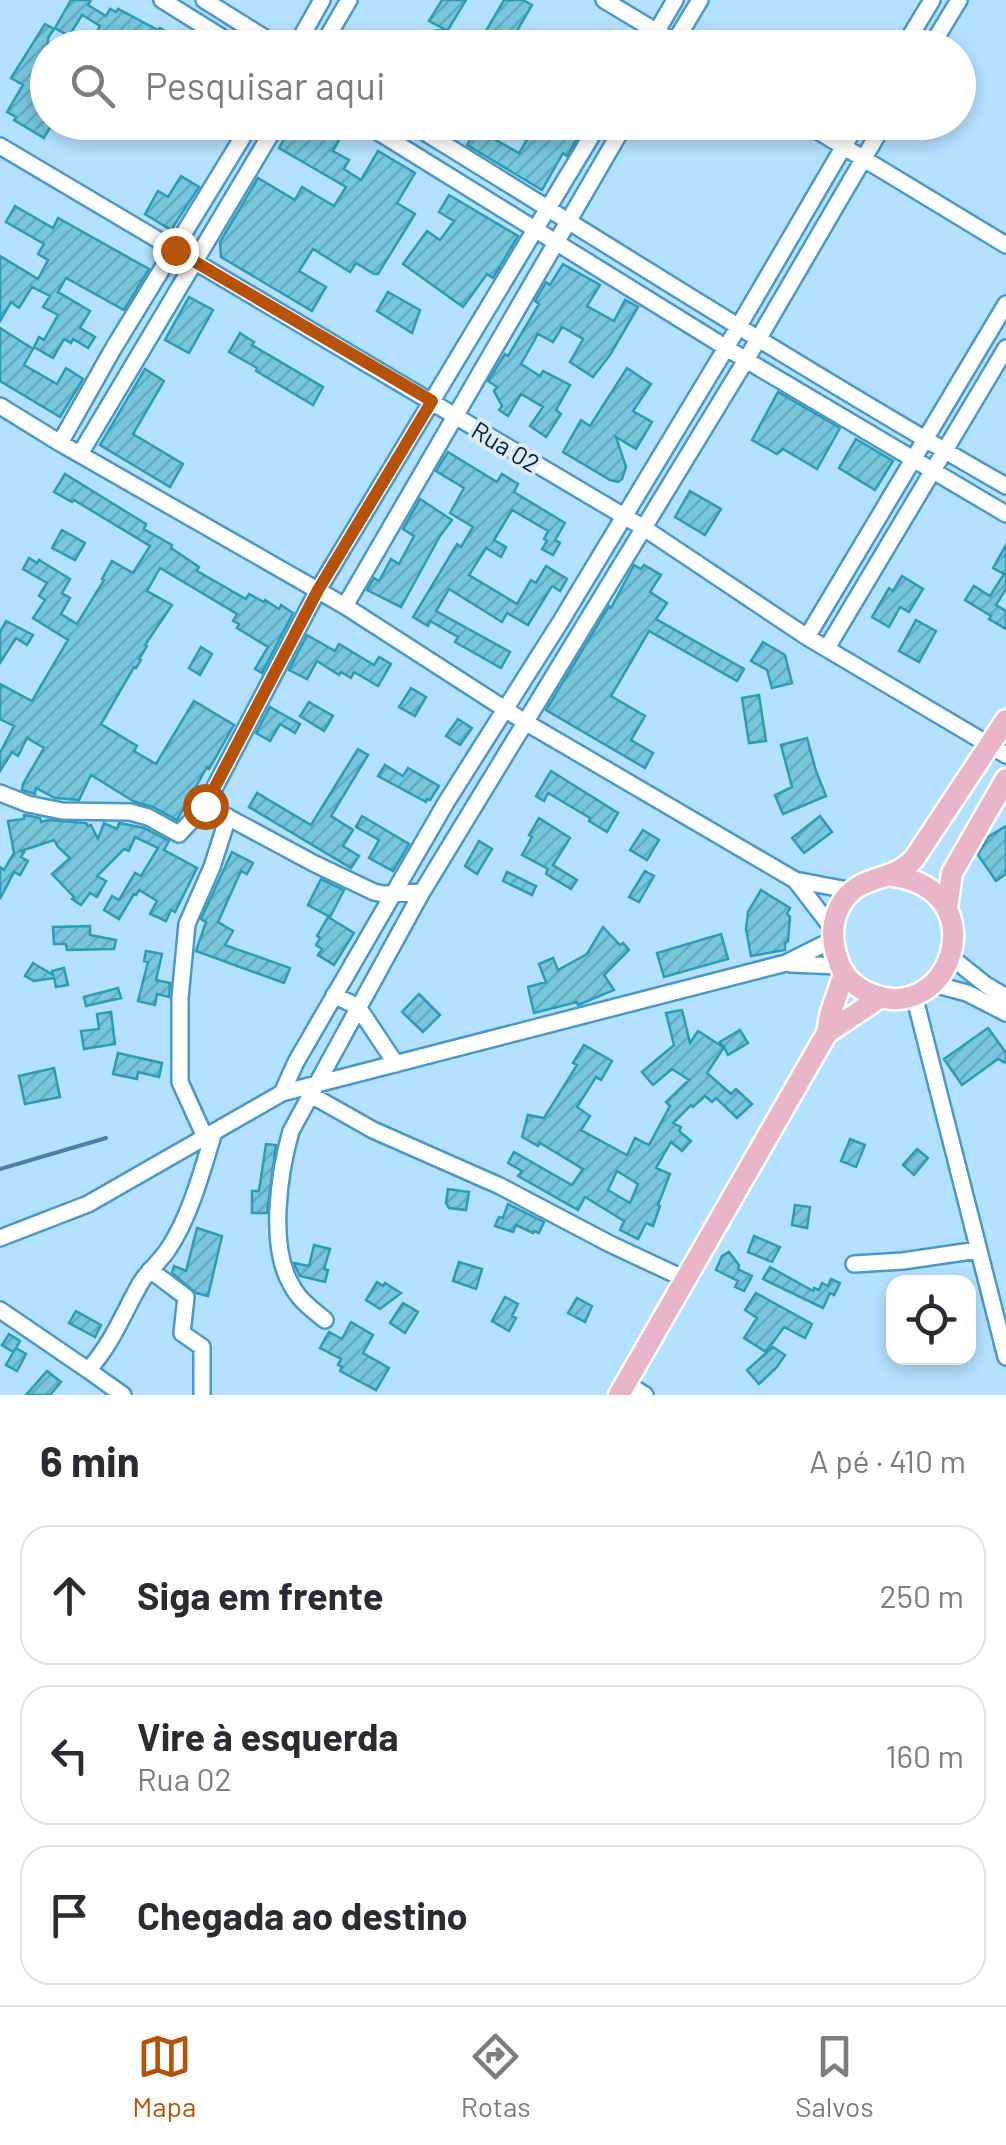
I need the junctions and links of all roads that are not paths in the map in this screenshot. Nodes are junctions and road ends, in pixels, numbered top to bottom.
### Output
1 (162, 0) edge
2 (204, 0) edge
3 (322, 0) edge
4 (349, 0) edge
5 (604, 0) edge
6 (675, 0) edge
7 (700, 0) edge
8 (932, 0) edge
9 (958, 0) edge
10 (210, 30) edge
11 (252, 30) edge
12 (305, 30) edge
13 (332, 30) edge
14 (653, 30) edge
15 (657, 30) edge
16 (684, 30) edge
17 (914, 30) edge
18 (940, 30) edge
19 (241, 140) edge
20 (267, 140) edge
21 (391, 140) edge
22 (437, 140) edge
23 (589, 140) edge
24 (616, 140) edge
25 (831, 140) edge
26 (846, 140) edge
27 (873, 140) edge
28 (0, 146) edge
29 (842, 147) junction
30 (862, 159) junction
31 (547, 207) junction
32 (569, 220) junction
33 (535, 229) junction
34 (558, 242) junction
35 (1006, 246) edge
36 (175, 250) junction
37 (195, 260) junction
38 (1006, 304) edge
39 (738, 328) junction
40 (757, 340) junction
41 (726, 348) junction
42 (1006, 348) edge
43 (746, 360) junction
44 (432, 401) junction
45 (0, 406) edge
46 (455, 416) junction
47 (925, 440) junction
48 (60, 443) junction
49 (945, 451) junction
50 (80, 454) junction
51 (913, 460) junction
52 (932, 471) junction
53 (1006, 486) edge
54 (1006, 514) edge
55 (623, 516) junction
56 (644, 528) junction
57 (318, 590) junction
58 (346, 606) junction
59 (807, 636) junction
60 (827, 648) junction
61 (504, 709) junction
62 (1006, 720) edge
63 (525, 722) junction
64 (998, 750) edge
65 (1006, 779) edge
66 (0, 793) edge
67 (205, 806) junction
68 (228, 817) junction
69 (893, 876) junction
70 (795, 880) junction
71 (853, 890) junction
72 (422, 892) junction
73 (392, 894) junction
74 (947, 908) junction
75 (832, 934) junction
76 (952, 957) junction
77 (786, 963) junction
78 (842, 970) junction
79 (933, 984) junction
80 (334, 995) junction
81 (914, 995) junction
82 (881, 997) junction
83 (1006, 997) edge
84 (358, 1007) junction
85 (1006, 1013) edge
86 (827, 1034) junction
87 (396, 1064) junction
88 (314, 1090) junction
89 (282, 1093) junction
90 (209, 1135) junction
91 (0, 1238) edge
92 (978, 1250) junction
93 (854, 1264) dead end
94 (150, 1270) junction
95 (685, 1279) junction
96 (0, 1310) edge
97 (325, 1320) dead end
98 (1005, 1347) edge
99 (88, 1370) junction
100 (623, 1389) edge
101 (123, 1395) edge
102 (202, 1395) edge
103 (645, 1395) edge

1 - 10 street
2 - 11 street
3 - 12 street
4 - 13 street
5 - 14 street
6 - 15 street
7 - 16 street
8 - 17 street
9 - 18 street
19 - 36 street
20 - 37 street
21 - 33 street
22 - 31 street
23 - 31 street
24 - 32 street
25 - 29 street
26 - 29 street
27 - 30 street
28 - 36 street, Rua 02
29 - 30 street
29 - 39 street
30 - 35 street
30 - 40 street
31 - 32 street
31 - 33 street
32 - 34 street
32 - 39 street
33 - 34 street
33 - 44 street
34 - 41 street
34 - 46 street
36 - 37 street, Rua 02
36 - 48 street
37 - 44 street, Rua 02
37 - 50 street
38 - 47 street
39 - 40 street
39 - 41 street
40 - 43 street
40 - 47 street
41 - 43 street
41 - 55 street
42 - 49 street
43 - 51 street
43 - 56 street
44 - 46 street, Rua 02
44 - 57 street
45 - 48 street
46 - 55 street, Rua 02
46 - 58 street
47 - 49 street
47 - 51 street
48 - 50 street
49 - 52 street
49 - 53 street
50 - 57 street
51 - 52 street
51 - 59 street
52 - 54 street
52 - 60 street
55 - 56 street, Rua 02
55 - 61 street
56 - 59 street, Rua 02
56 - 63 street
57 - 58 street
57 - 67 street
58 - 61 street
59 - 60 street, Rua 02
60 - 64 street, Rua 02
61 - 63 street
61 - 73 street
62 - 64 main road
63 - 70 street
63 - 72 street
64 - 69 main road
65 - 74 main road
66 - 67 street
67 - 68 street
68 - 73 street
68 - 90 street
69 - 71 main road
69 - 74 main road
70 - 71 street
70 - 75 street
71 - 75 main road
72 - 73 street
72 - 84 street
73 - 80 street
74 - 76 main road
75 - 77 street
75 - 78 main road
76 - 79 main road
76 - 83 street
77 - 78 street
77 - 87 street
78 - 82 main road
78 - 86 main road
79 - 81 main road
79 - 85 street
80 - 84 street
80 - 89 street
81 - 82 main road
81 - 92 street
82 - 86 main road
84 - 87 street
84 - 88 street
86 - 95 main road
87 - 88 street
88 - 89 street
88 - 95 street
88 - 97 street
89 - 90 street
90 - 91 street
90 - 94 street
92 - 93 street
92 - 98 street
94 - 99 street
94 - 102 street
95 - 100 main road
96 - 99 street
99 - 101 street
100 - 103 street

